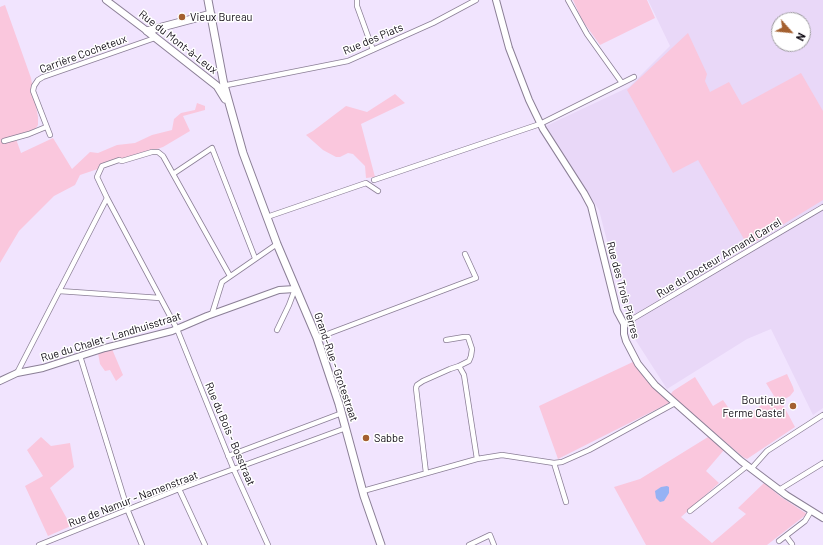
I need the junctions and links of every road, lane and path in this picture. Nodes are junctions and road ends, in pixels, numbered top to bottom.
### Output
1 (106, 0) edge
2 (208, 0) edge
3 (356, 0) edge
4 (476, 0) edge
5 (496, 0) edge
6 (568, 0) edge
7 (211, 14) junction
8 (147, 31) junction
9 (155, 38) junction
10 (373, 50) junction
11 (634, 77) dead end
12 (622, 83) junction
13 (217, 86) junction
14 (224, 86) junction
15 (229, 106) junction
16 (540, 124) junction
17 (46, 127) junction
18 (50, 136) dead end
19 (4, 141) dead end
20 (173, 174) junction
21 (374, 180) dead end
22 (378, 191) dead end
23 (107, 198) junction
24 (823, 207) edge
25 (267, 217) junction
26 (277, 244) junction
27 (465, 254) dead end
28 (255, 258) junction
29 (230, 276) junction
30 (295, 289) junction
31 (59, 291) junction
32 (160, 298) junction
33 (212, 314) junction
34 (624, 324) junction
35 (177, 329) junction
36 (277, 330) dead end
37 (317, 338) junction
38 (446, 340) dead end
39 (80, 356) junction
40 (459, 366) junction
41 (17, 373) junction
42 (0, 381) edge
43 (675, 403) junction
44 (342, 413) junction
45 (822, 418) edge
46 (346, 428) junction
47 (228, 456) junction
48 (477, 459) junction
49 (554, 463) junction
50 (823, 463) edge
51 (749, 467) junction
52 (234, 470) junction
53 (426, 473) junction
54 (179, 489) junction
55 (779, 490) junction
56 (363, 491) junction
57 (566, 502) dead end
58 (128, 511) junction
59 (690, 511) dead end
60 (811, 511) junction
61 (823, 518) edge
62 (786, 536) junction
63 (779, 541) dead end
64 (792, 544) edge
65 (39, 545) edge
66 (142, 545) edge
67 (205, 545) edge
68 (268, 545) edge
69 (381, 545) edge
70 (468, 545) edge
71 (494, 545) edge

1 - 8 street, Rue du Mont-à-Leux
2 - 7 main road
3 - 10 street
4 - 10 street, Rue des Piats
5 - 16 street, Rue des Trois Pierres
6 - 12 street
7 - 8 main road
7 - 14 main road
8 - 9 main road, Rue du Mont-à-Leux
9 - 13 main road, Rue du Mont-à-Leux
9 - 17 street, Carrière Cocheteux
10 - 14 street, Rue des Piats
11 - 12 street
12 - 16 street
13 - 14 street, Rue du Mont-à-Leux
13 - 15 main road, Rue du Mont-à-Leux
14 - 15 main road
15 - 25 main road, Grand-Rue - Grotestraat
16 - 21 street
16 - 34 street, Rue des Trois Pierres
17 - 18 street, Carrière Cocheteux
17 - 19 street
20 - 23 street, Rue du Bois - Bosstraat
20 - 28 street
20 - 29 street
22 - 25 street
23 - 31 street
23 - 32 street, Rue du Bois - Bosstraat
24 - 34 street, Rue du Docteur Armand Carrel
25 - 26 main road, Grand-Rue - Grotestraat
26 - 28 street
26 - 30 main road, Grand-Rue - Grotestraat
27 - 37 street
28 - 29 street
29 - 33 street
30 - 33 street, Rue du Chalet - Landhuisstraat
30 - 36 street
30 - 37 main road, Grand-Rue - Grotestraat
31 - 32 street
31 - 41 street
32 - 35 street, Rue du Bois - Bosstraat
33 - 35 street, Rue du Chalet - Landhuisstraat
34 - 43 street, Rue des Trois Pierres
35 - 39 street, Rue du Chalet - Landhuisstraat
35 - 47 street, Rue du Bois - Bosstraat
37 - 44 main road, Grand-Rue - Grotestraat
38 - 40 street
39 - 41 street, Rue du Chalet - Landhuisstraat
39 - 58 street
40 - 48 street
40 - 53 street
41 - 42 street, Rue du Chalet - Landhuisstraat
43 - 49 street
43 - 51 street, Rue des Trois Pierres
44 - 46 main road, Grand-Rue - Grotestraat
44 - 47 street
45 - 51 street
46 - 52 street, Rue de Namur - Namenstraat
46 - 56 main road, Grand-Rue - Grotestraat
47 - 52 street, Rue du Bois - Bosstraat
48 - 49 street
48 - 53 street
49 - 57 street
50 - 55 street
51 - 55 street, Rue des Trois Pierres
51 - 59 street
52 - 54 street, Rue de Namur - Namenstraat
52 - 68 street, Rue du Bois - Bosstraat
53 - 56 street
54 - 58 street, Rue de Namur - Namenstraat
54 - 67 street
55 - 60 street, Rue des Trois Pierres
56 - 69 main road, Grand-Rue - Grotestraat
58 - 65 street, Rue de Namur - Namenstraat
58 - 66 street
60 - 61 street, Rue des Trois Pierres
60 - 62 street
62 - 63 street
62 - 64 street
70 - 71 street

